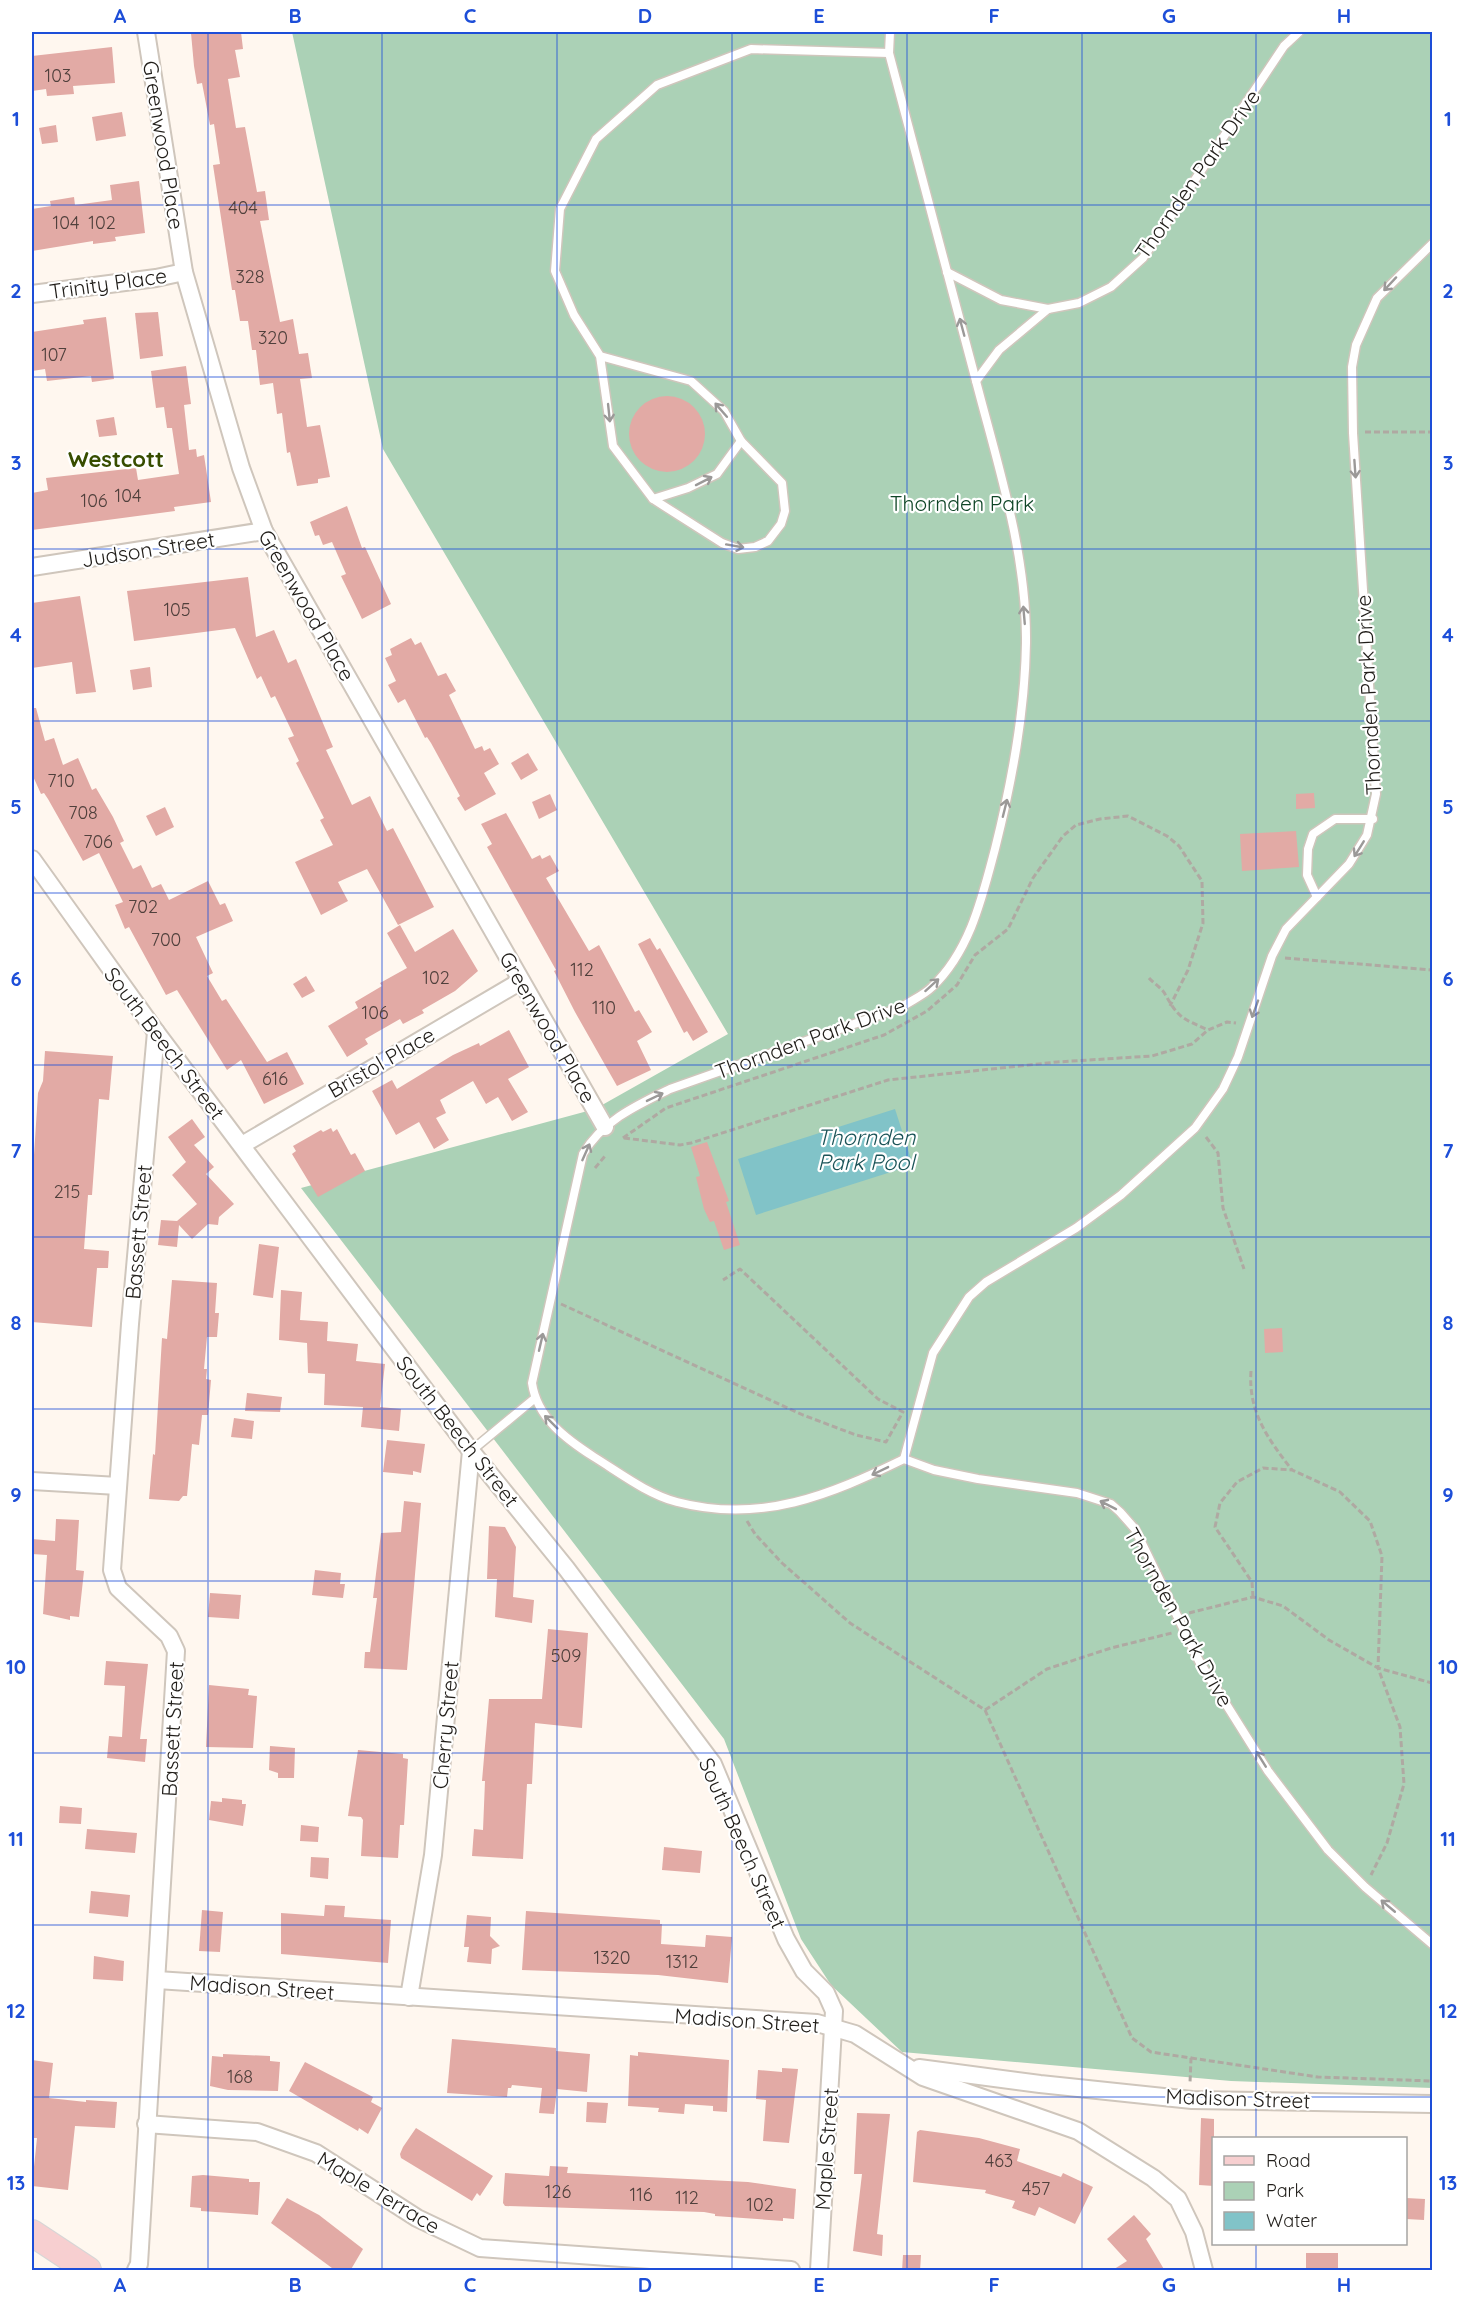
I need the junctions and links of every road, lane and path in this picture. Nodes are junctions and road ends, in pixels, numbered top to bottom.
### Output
1 (146, 32) edge
2 (890, 32) edge
3 (1299, 32) edge
4 (889, 53) junction
5 (1432, 245) edge
6 (184, 272) junction
7 (947, 272) junction
8 (32, 294) edge
9 (1048, 309) junction
10 (600, 356) junction
11 (976, 381) junction
12 (1364, 432) dead end
13 (1432, 432) edge
14 (741, 441) junction
15 (653, 500) junction
16 (264, 531) junction
17 (32, 567) edge
18 (1373, 819) junction
19 (32, 859) edge
20 (1317, 897) junction
21 (1272, 956) junction
22 (1432, 970) edge
23 (1149, 978) dead end
24 (521, 981) junction
25 (1170, 1006) junction
26 (1250, 1024) junction
27 (1208, 1030) junction
28 (156, 1032) junction
29 (605, 1127) junction
30 (1195, 1128) junction
31 (242, 1145) junction
32 (1244, 1269) dead end
33 (723, 1280) dead end
34 (560, 1303) dead end
35 (1251, 1371) dead end
36 (534, 1399) junction
37 (471, 1451) junction
38 (904, 1459) junction
39 (1292, 1470) junction
40 (32, 1481) edge
41 (118, 1486) junction
42 (741, 1510) junction
43 (1253, 1597) junction
44 (1176, 1616) junction
45 (1378, 1668) junction
46 (1432, 1683) edge
47 (985, 1710) junction
48 (1365, 1887) junction
49 (1432, 1944) edge
50 (157, 1980) junction
51 (409, 1997) junction
52 (835, 2027) junction
53 (1191, 2058) junction
54 (903, 2066) junction
55 (1432, 2081) edge
56 (1192, 2100) junction
57 (1432, 2104) edge
58 (146, 2124) junction
59 (32, 2234) edge
60 (88, 2271) edge
61 (136, 2271) edge
62 (791, 2271) edge
63 (819, 2271) edge
64 (1204, 2271) edge

1 - 6 street, Greenwood Place
2 - 4 lane, Thornden Park Drive
3 - 9 lane, Thornden Park Drive
4 - 7 lane, Thornden Park Drive
4 - 10 lane
5 -> 18 lane, Thornden Park Drive
6 - 8 street, Trinity Place
6 - 16 street, Greenwood Place
7 - 9 lane, Thornden Park Drive
11 -> 7 lane, Thornden Park Drive
9 - 11 lane, Thornden Park Drive
14 -> 10 lane
10 -> 15 lane
29 -> 11 lane, Thornden Park Drive
12 - 13 path
15 -> 14 lane
15 -> 14 lane
16 - 17 street, Judson Street
16 - 24 street, Greenwood Place
18 -> 20 lane, Thornden Park Drive
18 - 20 lane
19 - 28 street, South Beech Street
20 - 21 lane, Thornden Park Drive
21 - 22 path
21 -> 26 lane, Thornden Park Drive
23 - 25 path
24 - 29 street, Greenwood Place
24 - 31 street, Bristol Place
25 - 27 path
25 - 27 path
26 - 27 path
26 - 30 lane, Thornden Park Drive
28 - 31 street, South Beech Street
28 - 41 street, Bassett Street
36 -> 29 lane, Thornden Park Drive
30 - 32 path
30 - 38 lane, Thornden Park Drive
31 - 37 street, South Beech Street
33 - 34 path
35 - 39 path
36 - 37 lane
42 -> 36 lane
37 - 51 street, Cherry Street
37 - 52 street, South Beech Street
38 -> 42 lane
44 -> 38 lane, Thornden Park Drive
39 - 43 path
39 - 45 path
40 - 41 street
41 - 50 street, Bassett Street
42 - 47 path
43 - 44 path
43 - 45 path
44 - 47 path
48 -> 44 lane, Thornden Park Drive
45 - 46 path
45 - 48 path
47 - 53 path
49 -> 48 lane, Thornden Park Drive
50 - 51 street, Madison Street
50 - 58 street, Bassett Street
51 - 52 street, Madison Street
52 - 54 street, Madison Street
52 - 63 street, Maple Street
53 - 55 path
53 - 56 path
54 - 56 street, Madison Street
54 - 64 street
56 - 57 street, Madison Street
58 - 61 street, Bassett Street
58 - 62 street, Maple Terrace
59 - 60 main road

